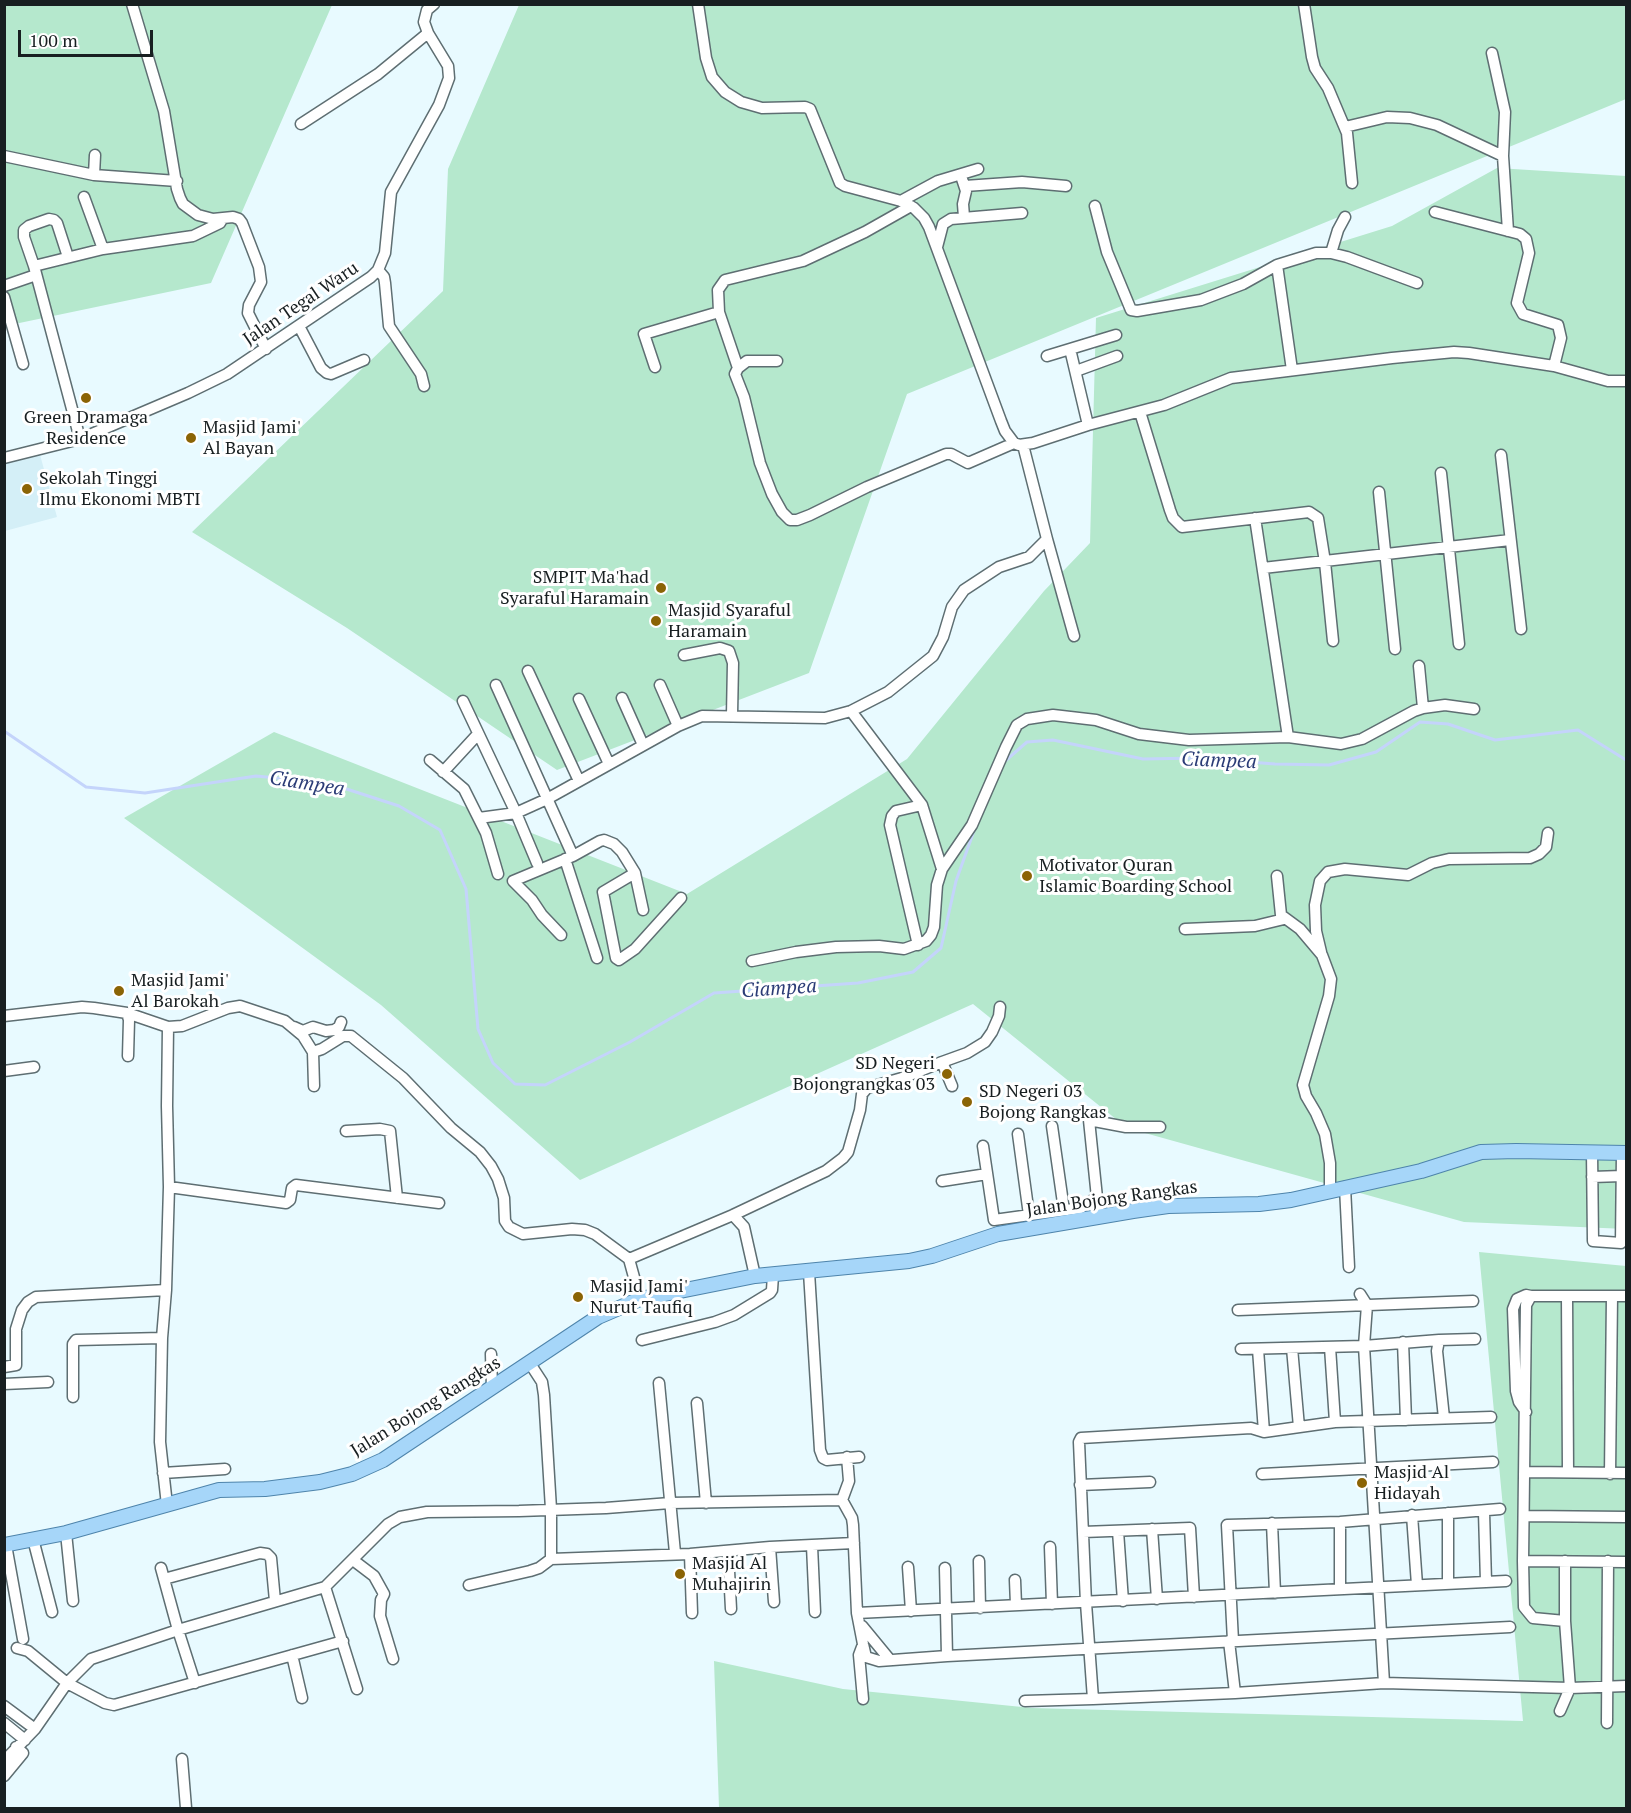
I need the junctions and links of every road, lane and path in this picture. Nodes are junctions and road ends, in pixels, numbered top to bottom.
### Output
1 (132, 4) edge
2 (434, 4) edge
3 (698, 4) edge
4 (1305, 4) edge
5 (428, 33) junction
6 (1492, 53) dead end
7 (301, 124) dead end
8 (1345, 127) junction
9 (94, 155) dead end
10 (4, 156) edge
11 (1503, 156) junction
12 (978, 169) dead end
13 (960, 173) junction
14 (94, 175) junction
15 (177, 181) junction
16 (1352, 183) dead end
17 (965, 186) junction
18 (1066, 186) dead end
19 (84, 197) dead end
20 (906, 203) junction
21 (1095, 206) dead end
22 (1435, 212) dead end
23 (1023, 213) dead end
24 (964, 216) junction
25 (223, 218) junction
26 (1345, 218) dead end
27 (1508, 231) junction
28 (937, 248) junction
29 (103, 249) junction
30 (1331, 253) junction
31 (69, 256) junction
32 (1277, 265) junction
33 (35, 270) junction
34 (378, 270) junction
35 (1417, 283) dead end
36 (4, 286) edge
37 (4, 297) edge
38 (719, 312) junction
39 (298, 326) junction
40 (1116, 335) dead end
41 (266, 349) junction
42 (1070, 349) junction
43 (1047, 356) dead end
44 (1117, 356) dead end
45 (364, 360) dead end
46 (777, 361) dead end
47 (23, 364) dead end
48 (1554, 366) junction
49 (655, 367) dead end
50 (738, 368) junction
51 (1292, 370) junction
52 (1076, 371) junction
53 (1626, 381) edge
54 (424, 386) dead end
55 (1140, 412) junction
56 (1089, 425) junction
57 (80, 439) junction
58 (1019, 444) junction
59 (1501, 455) dead end
60 (4, 459) edge
61 (1441, 472) dead end
62 (1379, 492) dead end
63 (1255, 519) junction
64 (1047, 539) junction
65 (1510, 540) junction
66 (1450, 546) junction
67 (1385, 553) junction
68 (1325, 562) junction
69 (1263, 568) junction
70 (1521, 629) dead end
71 (1074, 636) dead end
72 (1333, 641) dead end
73 (1459, 644) dead end
74 (1395, 649) dead end
75 (684, 655) dead end
76 (1419, 666) dead end
77 (528, 671) dead end
78 (496, 685) dead end
79 (660, 685) dead end
80 (622, 698) dead end
81 (579, 699) dead end
82 (463, 701) dead end
83 (1423, 708) junction
84 (1474, 709) dead end
85 (851, 711) junction
86 (732, 716) junction
87 (678, 726) junction
88 (478, 734) junction
89 (1288, 737) junction
90 (643, 745) junction
91 (430, 760) dead end
92 (609, 764) junction
93 (443, 772) junction
94 (579, 782) junction
95 (547, 799) junction
96 (922, 805) junction
97 (516, 813) junction
98 (479, 818) junction
99 (1548, 833) dead end
100 (569, 857) junction
101 (537, 863) dead end
102 (942, 869) junction
103 (635, 873) junction
104 (498, 874) dead end
105 (1277, 876) dead end
106 (681, 898) dead end
107 (644, 910) dead end
108 (1284, 919) junction
109 (1185, 929) dead end
110 (561, 935) dead end
111 (918, 945) junction
112 (1322, 955) junction
113 (597, 958) dead end
114 (752, 961) dead end
115 (1000, 1006) dead end
116 (127, 1013) junction
117 (4, 1016) edge
118 (341, 1022) dead end
119 (168, 1027) junction
120 (294, 1027) junction
121 (313, 1052) junction
122 (128, 1056) dead end
123 (942, 1062) junction
124 (34, 1067) dead end
125 (4, 1071) edge
126 (314, 1086) dead end
127 (952, 1086) dead end
128 (1052, 1126) dead end
129 (1160, 1127) dead end
130 (346, 1131) dead end
131 (1018, 1134) dead end
132 (983, 1146) dead end
133 (1592, 1152) junction
134 (1624, 1153) edge
135 (987, 1174) junction
136 (1592, 1176) junction
137 (1622, 1176) junction
138 (942, 1180) dead end
139 (169, 1187) junction
140 (1345, 1187) junction
141 (1330, 1191) junction
142 (1097, 1197) junction
143 (398, 1198) junction
144 (439, 1203) dead end
145 (1064, 1210) junction
146 (733, 1215) junction
147 (1029, 1215) junction
148 (1100, 1217) junction
149 (629, 1259) junction
150 (1349, 1267) dead end
151 (809, 1272) junction
152 (773, 1275) junction
153 (755, 1276) junction
154 (166, 1290) junction
155 (1360, 1294) dead end
156 (1568, 1296) junction
157 (1612, 1296) junction
158 (1626, 1296) edge
159 (640, 1299) junction
160 (1473, 1301) dead end
161 (1367, 1305) junction
162 (1238, 1310) dead end
163 (162, 1338) junction
164 (1474, 1339) dead end
165 (642, 1340) dead end
166 (1439, 1340) junction
167 (1403, 1342) junction
168 (1365, 1346) junction
169 (1330, 1347) junction
170 (1292, 1348) junction
171 (1241, 1349) dead end
172 (1258, 1349) junction
173 (491, 1354) dead end
174 (529, 1362) junction
175 (4, 1366) edge
176 (48, 1382) dead end
177 (659, 1383) dead end
178 (4, 1384) edge
179 (492, 1388) junction
180 (73, 1397) dead end
181 (697, 1403) dead end
182 (1491, 1417) dead end
183 (1444, 1418) junction
184 (1406, 1420) junction
185 (1335, 1422) junction
186 (1369, 1422) junction
187 (1299, 1427) junction
188 (1264, 1432) junction
189 (847, 1457) junction
190 (860, 1457) dead end
191 (1493, 1462) dead end
192 (225, 1468) dead end
193 (1373, 1468) junction
194 (1525, 1472) junction
195 (1568, 1472) junction
196 (163, 1473) junction
197 (1626, 1473) edge
198 (1262, 1474) dead end
199 (1610, 1474) junction
200 (1150, 1482) dead end
201 (1080, 1485) junction
202 (842, 1500) junction
203 (670, 1503) junction
204 (705, 1503) junction
205 (167, 1505) junction
206 (551, 1509) junction
207 (1500, 1509) dead end
208 (1484, 1512) junction
209 (1448, 1513) junction
210 (1412, 1515) junction
211 (1524, 1516) junction
212 (1626, 1517) edge
213 (1376, 1519) junction
214 (1340, 1522) junction
215 (1272, 1523) junction
216 (1152, 1529) junction
217 (1118, 1531) junction
218 (1083, 1532) junction
219 (66, 1533) junction
220 (33, 1539) junction
221 (854, 1543) junction
222 (5, 1545) edge
223 (812, 1546) junction
224 (770, 1547) junction
225 (1050, 1547) dead end
226 (728, 1551) junction
227 (675, 1553) junction
228 (690, 1554) junction
229 (551, 1559) junction
230 (353, 1560) junction
231 (979, 1561) dead end
232 (1523, 1561) junction
233 (1565, 1561) junction
234 (1608, 1561) junction
235 (1626, 1562) edge
236 (908, 1566) dead end
237 (945, 1568) dead end
238 (1015, 1580) dead end
239 (1506, 1581) dead end
240 (1485, 1582) junction
241 (1448, 1583) junction
242 (469, 1585) dead end
243 (1417, 1585) junction
244 (325, 1587) junction
245 (1379, 1587) junction
246 (1340, 1589) junction
247 (1275, 1593) junction
248 (1231, 1594) junction
249 (1194, 1597) junction
250 (1157, 1599) junction
251 (73, 1601) dead end
252 (275, 1601) junction
253 (1123, 1601) junction
254 (774, 1602) dead end
255 (1086, 1603) junction
256 (1052, 1604) junction
257 (1016, 1605) junction
258 (980, 1608) junction
259 (731, 1609) dead end
260 (946, 1610) junction
261 (911, 1611) junction
262 (52, 1612) dead end
263 (815, 1612) dead end
264 (692, 1613) dead end
265 (858, 1618) junction
266 (1565, 1621) junction
267 (1510, 1627) dead end
268 (178, 1630) junction
269 (1381, 1633) junction
270 (343, 1641) junction
271 (1231, 1641) junction
272 (863, 1644) junction
273 (1090, 1648) junction
274 (292, 1655) junction
275 (947, 1656) junction
276 (393, 1659) dead end
277 (890, 1660) junction
278 (67, 1683) junction
279 (195, 1683) junction
280 (1384, 1683) junction
281 (1608, 1686) junction
282 (1626, 1686) edge
283 (1569, 1688) junction
284 (357, 1689) dead end
285 (1235, 1693) junction
286 (302, 1698) dead end
287 (863, 1699) dead end
288 (1093, 1699) junction
289 (1025, 1701) dead end
290 (4, 1706) edge
291 (1560, 1711) dead end
292 (4, 1723) edge
293 (1607, 1723) dead end
294 (35, 1729) junction
295 (20, 1744) junction
296 (182, 1759) dead end
297 (4, 1761) edge
298 (4, 1776) edge
299 (186, 1809) edge

1 - 15 street
2 - 5 street
3 - 20 street
4 - 8 street
5 - 7 street
5 - 34 street, Jalan Tegal Waru
6 - 11 street
8 - 11 street
8 - 16 street
9 - 14 street
10 - 14 street
11 - 27 street
12 - 13 street
13 - 17 street
13 - 20 street
14 - 15 street
15 - 25 street
17 - 18 street
17 - 24 street
19 - 29 street
20 - 28 street
20 - 38 street
21 - 32 street
22 - 27 street
23 - 24 street
24 - 28 street
25 - 29 street
25 - 41 street
26 - 30 street
27 - 48 street
28 - 58 street
29 - 31 street
30 - 32 street
30 - 35 street
31 - 33 street
31 - 33 street
32 - 51 street
33 - 36 street
33 - 57 street
34 - 39 street, Jalan Tegal Waru
34 - 54 street
37 - 47 street
38 - 49 street
38 - 50 street
39 - 41 street, Jalan Tegal Waru
39 - 45 street
40 - 42 street
41 - 57 street, Jalan Tegal Waru
42 - 43 street
42 - 52 street
44 - 52 street
46 - 50 street
48 - 51 street
48 - 53 street
50 - 58 street
51 - 55 street
52 - 56 street
55 - 56 street
55 - 63 street
56 - 58 street
57 - 60 street, Jalan Tegal Waru
58 - 64 street
59 - 65 street
61 - 66 street
62 - 67 street
63 - 68 street
63 - 69 street
64 - 71 street
64 - 85 street
65 - 66 street
65 - 70 street
66 - 67 street
66 - 73 street
67 - 68 street
67 - 74 street
68 - 69 street
68 - 72 street
69 - 89 street
75 - 86 street
76 - 83 street
77 - 94 street
78 - 95 street
79 - 87 street
80 - 90 street
81 - 92 street
82 - 88 street
83 - 84 street
83 - 89 street
85 - 86 street
85 - 96 street
86 - 87 street
87 - 90 street
88 - 93 street
88 - 97 street
89 - 102 street
90 - 92 street
91 - 93 street
92 - 94 street
93 - 98 street
94 - 95 street
95 - 97 street
95 - 100 street
96 - 102 street
96 - 111 street
97 - 98 street
97 - 101 street
98 - 104 street
99 - 112 street
100 - 103 street
100 - 110 street
100 - 113 street
102 - 111 street
103 - 106 street
103 - 107 street
105 - 108 street
108 - 109 street
108 - 112 street
111 - 114 street
112 - 141 street
115 - 123 street
116 - 117 street
116 - 119 street
116 - 122 street
118 - 120 street
119 - 120 street
119 - 139 street
120 - 121 street
121 - 126 street
121 - 149 street
123 - 127 street
123 - 146 street
124 - 125 street
128 - 145 street
129 - 142 street
130 - 143 street
131 - 147 street
132 - 135 street
133 - 134 main road, Jalan Bojong Rangkas
133 - 136 street
133 - 140 main road, Jalan Bojong Rangkas
134 - 137 street
135 - 138 street
135 - 147 street
136 - 137 street
136 - 137 street
139 - 143 street
139 - 154 street
140 - 141 main road, Jalan Bojong Rangkas
140 - 150 street
141 - 148 main road, Jalan Bojong Rangkas
142 - 145 street
142 - 148 street
143 - 144 street
145 - 147 street
146 - 149 street
146 - 153 street
148 - 151 main road, Jalan Bojong Rangkas
149 - 159 street
151 - 152 main road, Jalan Bojong Rangkas
151 - 189 street
152 - 153 main road, Jalan Bojong Rangkas
152 - 165 street
153 - 159 main road, Jalan Bojong Rangkas
154 - 163 street
154 - 175 street
155 - 161 street
156 - 157 street
156 - 194 street
156 - 195 street
157 - 158 street
157 - 199 street
159 - 174 main road, Jalan Bojong Rangkas
160 - 161 street
161 - 162 street
161 - 168 street
163 - 180 street
163 - 196 street
164 - 166 street
166 - 167 street
166 - 183 street
167 - 168 street
167 - 184 street
168 - 169 street
168 - 186 street
169 - 170 street
169 - 185 street
170 - 172 street
170 - 187 street
171 - 172 street
172 - 188 street
173 - 179 street
174 - 179 main road, Jalan Bojong Rangkas
174 - 206 street
176 - 178 street
177 - 203 street
179 - 205 main road, Jalan Bojong Rangkas
181 - 204 street
182 - 183 street
183 - 184 street
184 - 186 street
185 - 186 street
185 - 187 street
186 - 193 street
187 - 188 street
188 - 201 street
189 - 190 street
189 - 202 street
191 - 193 street
192 - 196 street
193 - 198 street
193 - 213 street
194 - 195 street
194 - 211 street
195 - 199 street
196 - 205 street
197 - 199 street
200 - 201 street
201 - 218 street
202 - 204 street
202 - 221 street
203 - 204 street
203 - 206 street
203 - 227 street
205 - 219 main road, Jalan Bojong Rangkas
206 - 229 street
206 - 230 street
207 - 208 street
208 - 209 street
208 - 240 street
209 - 210 street
209 - 241 street
210 - 213 street
210 - 243 street
211 - 212 street
211 - 232 street
213 - 214 street
213 - 245 street
214 - 215 street
214 - 246 street
215 - 247 street
215 - 248 street
216 - 217 street
216 - 249 street
216 - 250 street
217 - 218 street
217 - 253 street
218 - 255 street
219 - 220 main road, Jalan Bojong Rangkas
219 - 251 street
220 - 222 main road, Jalan Bojong Rangkas
220 - 262 street
221 - 223 street
221 - 265 street
222 - 278 street
223 - 224 street
223 - 263 street
224 - 226 street
224 - 254 street
225 - 256 street
226 - 228 street
226 - 259 street
227 - 228 street
227 - 229 street
228 - 264 street
229 - 242 street
230 - 244 street
230 - 276 street
231 - 258 street
232 - 233 street
232 - 266 street
233 - 234 street
233 - 266 street
234 - 235 street
234 - 281 street
236 - 261 street
237 - 260 street
238 - 257 street
239 - 240 street
240 - 241 street
241 - 243 street
243 - 245 street
244 - 252 street
244 - 270 street
245 - 246 street
245 - 269 street
246 - 247 street
247 - 248 street
248 - 249 street
248 - 271 street
249 - 250 street
250 - 253 street
252 - 268 street
252 - 268 street
253 - 255 street
255 - 256 street
255 - 273 street
256 - 257 street
257 - 258 street
258 - 260 street
260 - 261 street
260 - 275 street
261 - 265 street
265 - 272 street
265 - 277 street
266 - 283 street
267 - 269 street
268 - 278 street
268 - 279 street
269 - 271 street
269 - 280 street
270 - 274 street
270 - 284 street
271 - 273 street
271 - 285 street
272 - 277 street
272 - 287 street
273 - 275 street
273 - 288 street
274 - 279 street
274 - 286 street
275 - 277 street
278 - 279 street
278 - 294 street
280 - 283 street
280 - 285 street
281 - 282 street
281 - 283 street
281 - 293 street
283 - 291 street
285 - 288 street
288 - 289 street
290 - 294 street
292 - 295 street
294 - 295 street
295 - 297 street
295 - 298 street
296 - 299 street

